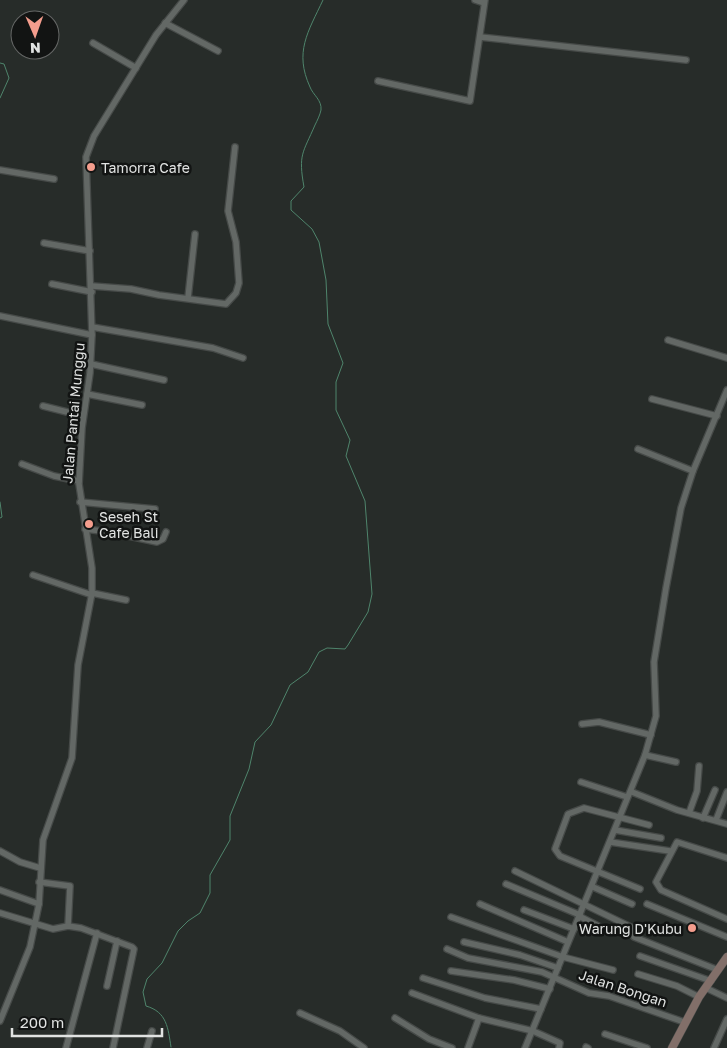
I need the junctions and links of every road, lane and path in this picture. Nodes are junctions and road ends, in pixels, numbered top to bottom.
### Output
1 (184, 0) edge
2 (475, 0) edge
3 (485, 1) edge
4 (165, 23) junction
5 (480, 37) junction
6 (93, 43) dead end
7 (218, 51) dead end
8 (686, 60) dead end
9 (136, 68) junction
10 (378, 81) dead end
11 (235, 147) dead end
12 (0, 170) edge
13 (54, 179) dead end
14 (195, 234) dead end
15 (44, 243) dead end
16 (90, 251) junction
17 (52, 284) dead end
18 (92, 289) junction
19 (188, 298) junction
20 (0, 316) edge
21 (92, 327) junction
22 (92, 335) junction
23 (668, 340) dead end
24 (243, 358) dead end
25 (727, 358) edge
26 (91, 364) junction
27 (164, 380) dead end
28 (727, 390) edge
29 (86, 394) junction
30 (652, 399) dead end
31 (142, 405) dead end
32 (43, 406) dead end
33 (83, 416) junction
34 (717, 416) junction
35 (638, 448) dead end
36 (22, 464) dead end
37 (693, 471) junction
38 (79, 481) junction
39 (80, 502) junction
40 (155, 509) dead end
41 (85, 529) junction
42 (166, 532) dead end
43 (33, 575) dead end
44 (92, 594) junction
45 (126, 600) dead end
46 (582, 724) dead end
47 (651, 735) junction
48 (645, 755) junction
49 (676, 762) dead end
50 (699, 766) dead end
51 (582, 782) dead end
52 (715, 790) dead end
53 (632, 792) junction
54 (727, 792) edge
55 (627, 797) junction
56 (689, 813) junction
57 (620, 818) junction
58 (703, 818) junction
59 (716, 820) junction
60 (727, 824) edge
61 (649, 825) dead end
62 (615, 830) junction
63 (661, 838) dead end
64 (610, 842) junction
65 (0, 851) edge
66 (670, 851) junction
67 (726, 856) edge
68 (40, 868) junction
69 (515, 871) dead end
70 (599, 872) junction
71 (39, 882) junction
72 (506, 884) dead end
73 (593, 887) junction
74 (640, 889) dead end
75 (0, 890) edge
76 (585, 903) junction
77 (38, 904) junction
78 (480, 904) dead end
79 (632, 904) dead end
80 (647, 904) dead end
81 (524, 910) dead end
82 (0, 914) edge
83 (580, 916) junction
84 (451, 917) dead end
85 (727, 919) edge
86 (35, 924) junction
87 (68, 926) junction
88 (574, 929) junction
89 (606, 930) dead end
90 (97, 933) junction
91 (727, 937) edge
92 (117, 941) junction
93 (464, 942) dead end
94 (568, 942) junction
95 (447, 949) dead end
96 (640, 956) dead end
97 (563, 957) junction
98 (727, 957) edge
99 (558, 968) junction
100 (613, 970) dead end
101 (718, 970) junction
102 (451, 971) dead end
103 (638, 974) dead end
104 (554, 977) junction
105 (423, 978) dead end
106 (708, 984) junction
107 (107, 986) dead end
108 (550, 989) junction
109 (412, 992) dead end
110 (699, 997) junction
111 (727, 998) edge
112 (541, 1010) junction
113 (300, 1013) dead end
114 (395, 1018) dead end
115 (479, 1018) junction
116 (727, 1019) edge
117 (0, 1021) edge
118 (684, 1022) junction
119 (152, 1031) dead end
120 (532, 1031) junction
121 (605, 1034) dead end
122 (66, 1048) edge
123 (113, 1048) edge
124 (147, 1048) edge
125 (364, 1048) edge
126 (452, 1048) edge
127 (468, 1048) edge
128 (525, 1048) edge
129 (559, 1048) edge
130 (647, 1048) edge
131 (672, 1048) edge
132 (714, 1048) edge

1 - 4 street, Jalan Pantai Munggu
2 - 3 street
3 - 5 street
4 - 7 street
4 - 9 street, Jalan Pantai Munggu
5 - 8 street
5 - 10 street
6 - 9 street
9 - 16 street, Jalan Pantai Munggu
11 - 19 street
12 - 13 street
14 - 19 street
15 - 16 street
16 - 18 street, Jalan Pantai Munggu
17 - 18 street
18 - 19 street
18 - 21 street, Jalan Pantai Munggu
20 - 22 street
21 - 22 street, Jalan Pantai Munggu
21 - 24 street
22 - 26 street, Jalan Pantai Munggu
23 - 25 street
26 - 27 street
26 - 29 street, Jalan Pantai Munggu
28 - 34 street
29 - 31 street
29 - 33 street, Jalan Pantai Munggu
30 - 34 street
32 - 33 street
33 - 38 street, Jalan Pantai Munggu
34 - 37 street
35 - 37 street
36 - 38 street
37 - 47 street
38 - 39 street, Jalan Pantai Munggu
39 - 40 street
39 - 41 street, Jalan Pantai Munggu
41 - 42 street
41 - 44 street, Jalan Pantai Munggu
43 - 44 street
44 - 45 street
44 - 68 street, Jalan Pantai Munggu
46 - 47 street
47 - 48 street
48 - 49 street
48 - 53 street
50 - 56 street
51 - 55 street
52 - 58 street
53 - 55 street
53 - 56 street
54 - 59 street
55 - 57 street
56 - 58 street
57 - 61 street
57 - 62 street
57 - 70 street
58 - 59 street
59 - 60 street
62 - 63 street
62 - 64 street
64 - 66 street
64 - 70 street
65 - 68 street
66 - 67 street
66 - 85 street
68 - 71 street, Jalan Pantai Munggu
69 - 76 street
70 - 73 street
70 - 74 street
71 - 77 street, Jalan Pantai Munggu
71 - 87 street
72 - 83 street
73 - 76 street
73 - 79 street
75 - 77 street
76 - 83 street
76 - 101 street
77 - 86 street, Jalan Pantai Munggu
78 - 94 street
80 - 91 street
81 - 88 street
82 - 86 street
83 - 88 street
83 - 89 street
84 - 97 street
86 - 87 street
86 - 117 street, Jalan Pantai Munggu
87 - 90 street
88 - 94 street
90 - 92 street
90 - 122 street
92 - 107 street
92 - 123 street
93 - 99 street
94 - 97 street
95 - 104 street, Jalan Bongan
96 - 106 street
97 - 99 street
97 - 100 street
98 - 101 street
99 - 104 street
101 - 106 street
102 - 108 street
103 - 110 street
104 - 108 street
104 - 118 street, Jalan Bongan
105 - 112 street
106 - 110 street
106 - 111 street
108 - 112 street
109 - 115 street
110 - 118 street
112 - 120 street
113 - 125 street
114 - 126 street
115 - 120 street
115 - 127 street
116 - 132 street
118 - 131 street
119 - 124 street
120 - 128 street
120 - 129 street
121 - 130 street

